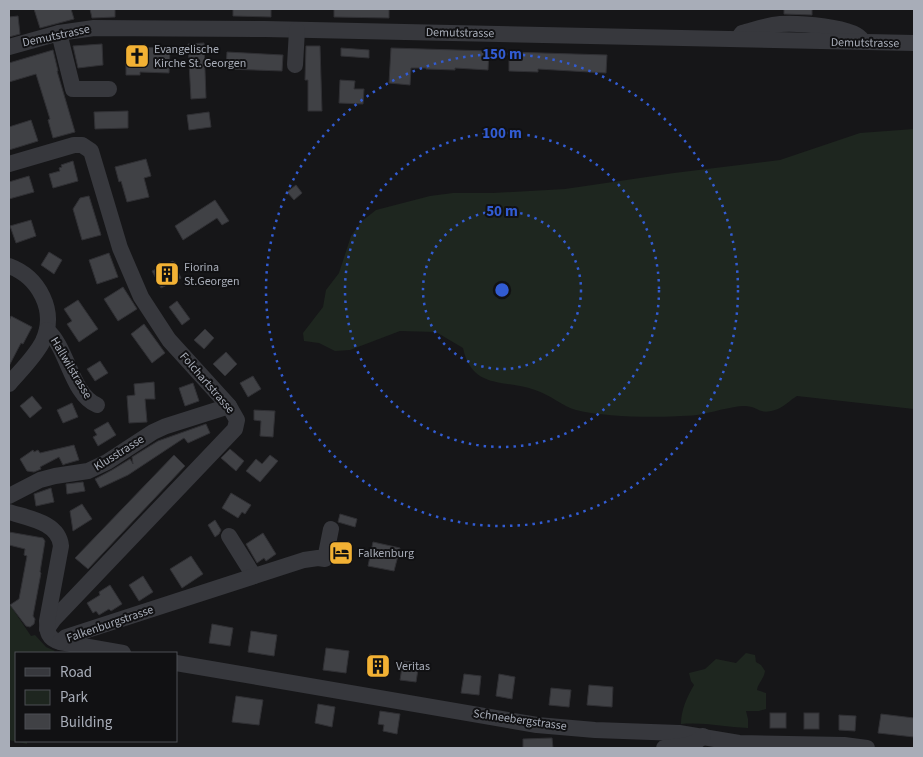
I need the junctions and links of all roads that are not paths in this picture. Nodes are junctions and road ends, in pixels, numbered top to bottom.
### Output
1 (297, 30) junction
2 (59, 33) junction
3 (914, 43) edge
4 (9, 47) edge
5 (295, 64) dead end
6 (109, 89) dead end
7 (9, 164) edge
8 (9, 266) edge
9 (46, 330) junction
10 (10, 382) edge
11 (97, 405) dead end
12 (229, 406) junction
13 (9, 496) edge
14 (9, 512) edge
15 (331, 529) dead end
16 (229, 536) dead end
17 (254, 576) junction
18 (47, 629) junction
19 (60, 642) junction
20 (117, 652) edge
21 (178, 663) edge
22 (703, 736) junction
23 (664, 748) edge
24 (867, 748) edge

1 - 2 street, Demutstrasse
1 - 3 street, Demutstrasse
1 - 5 street
2 - 4 street, Demutstrasse
2 - 6 street
7 - 12 street, Folchartstrasse
8 - 9 street
9 - 10 street
9 - 11 street, Hallwilstrasse
12 - 13 street, Klusstrasse
12 - 18 street, Folchartstrasse
14 - 18 street, Falkenburgstrasse
15 - 17 street, Falkenburgstrasse
16 - 17 street
17 - 19 street, Falkenburgstrasse
18 - 19 street, Falkenburgstrasse
19 - 20 street
21 - 22 street, Schneebergstrasse
22 - 23 street
22 - 24 street, Schneebergstrasse

